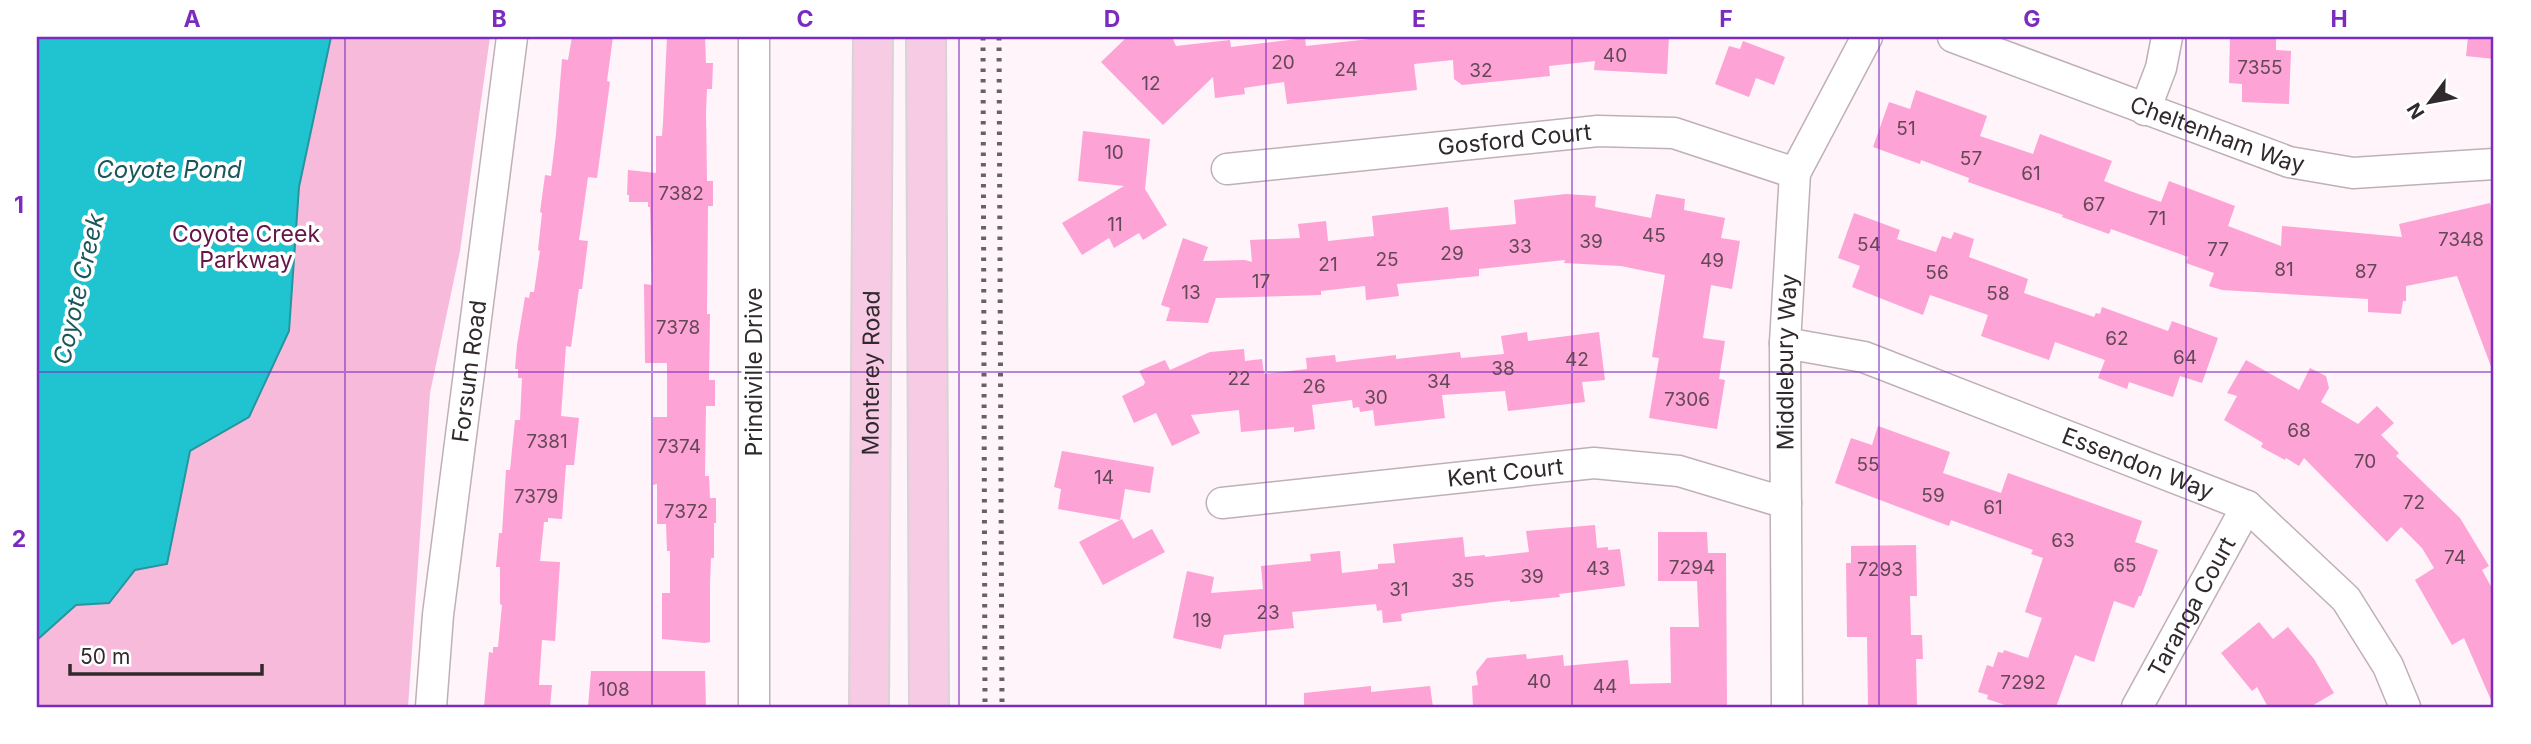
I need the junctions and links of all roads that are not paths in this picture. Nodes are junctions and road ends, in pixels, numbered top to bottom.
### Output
1 (512, 37) edge
2 (754, 37) edge
3 (873, 37) edge
4 (926, 37) edge
5 (1867, 37) edge
6 (1953, 37) edge
7 (2167, 37) edge
8 (2145, 110) junction
9 (2494, 164) edge
10 (1227, 169) dead end
11 (1795, 173) junction
12 (1785, 344) junction
13 (1222, 503) dead end
14 (1786, 503) junction
15 (2246, 506) junction
16 (431, 707) edge
17 (754, 707) edge
18 (869, 707) edge
19 (929, 707) edge
20 (1787, 707) edge
21 (2137, 707) edge
22 (2405, 707) edge

1 - 16 street, Forsum Road
2 - 17 street, Prindiville Drive
3 - 18 main road, Monterey Road
4 - 19 main road
5 - 11 street, Middlebury Way
6 - 8 street, Cheltenham Way
7 - 8 street
8 - 9 street, Cheltenham Way
10 - 11 street, Gosford Court
11 - 12 street, Middlebury Way
12 - 14 street, Middlebury Way
12 - 15 street, Essendon Way
13 - 14 street, Kent Court
14 - 20 street, Middlebury Way
15 - 21 street, Taranga Court
15 - 22 street, Essendon Way

